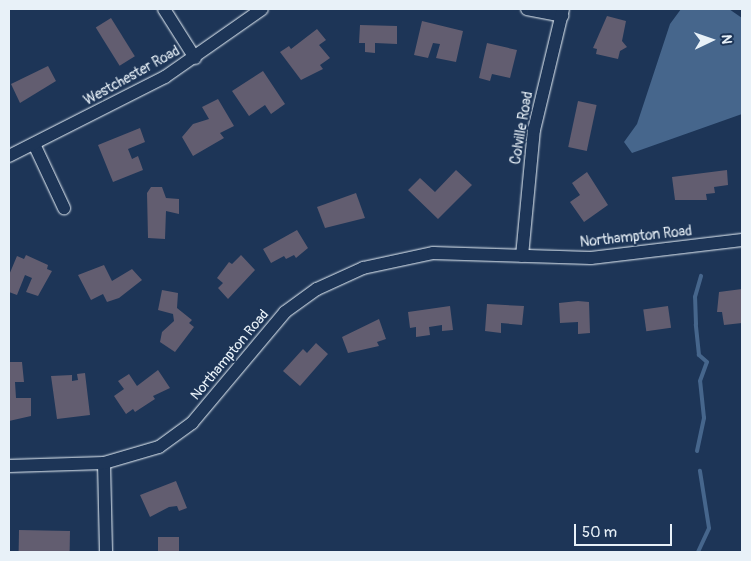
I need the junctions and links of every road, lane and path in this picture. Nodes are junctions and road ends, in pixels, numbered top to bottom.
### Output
1 (164, 9) edge
2 (262, 9) edge
3 (527, 9) edge
4 (563, 12) edge
5 (195, 58) junction
6 (34, 144) junction
7 (9, 156) edge
8 (64, 208) dead end
9 (742, 240) edge
10 (522, 256) junction
11 (104, 463) junction
12 (9, 466) edge
13 (106, 552) edge

1 - 5 street
2 - 5 street, Westchester Road
3 - 4 street
4 - 10 street, Colville Road
5 - 6 street, Westchester Road
6 - 7 street, Westchester Road
6 - 8 street
9 - 10 street, Northampton Road
10 - 11 street, Northampton Road
11 - 12 street, Northampton Road
11 - 13 street

